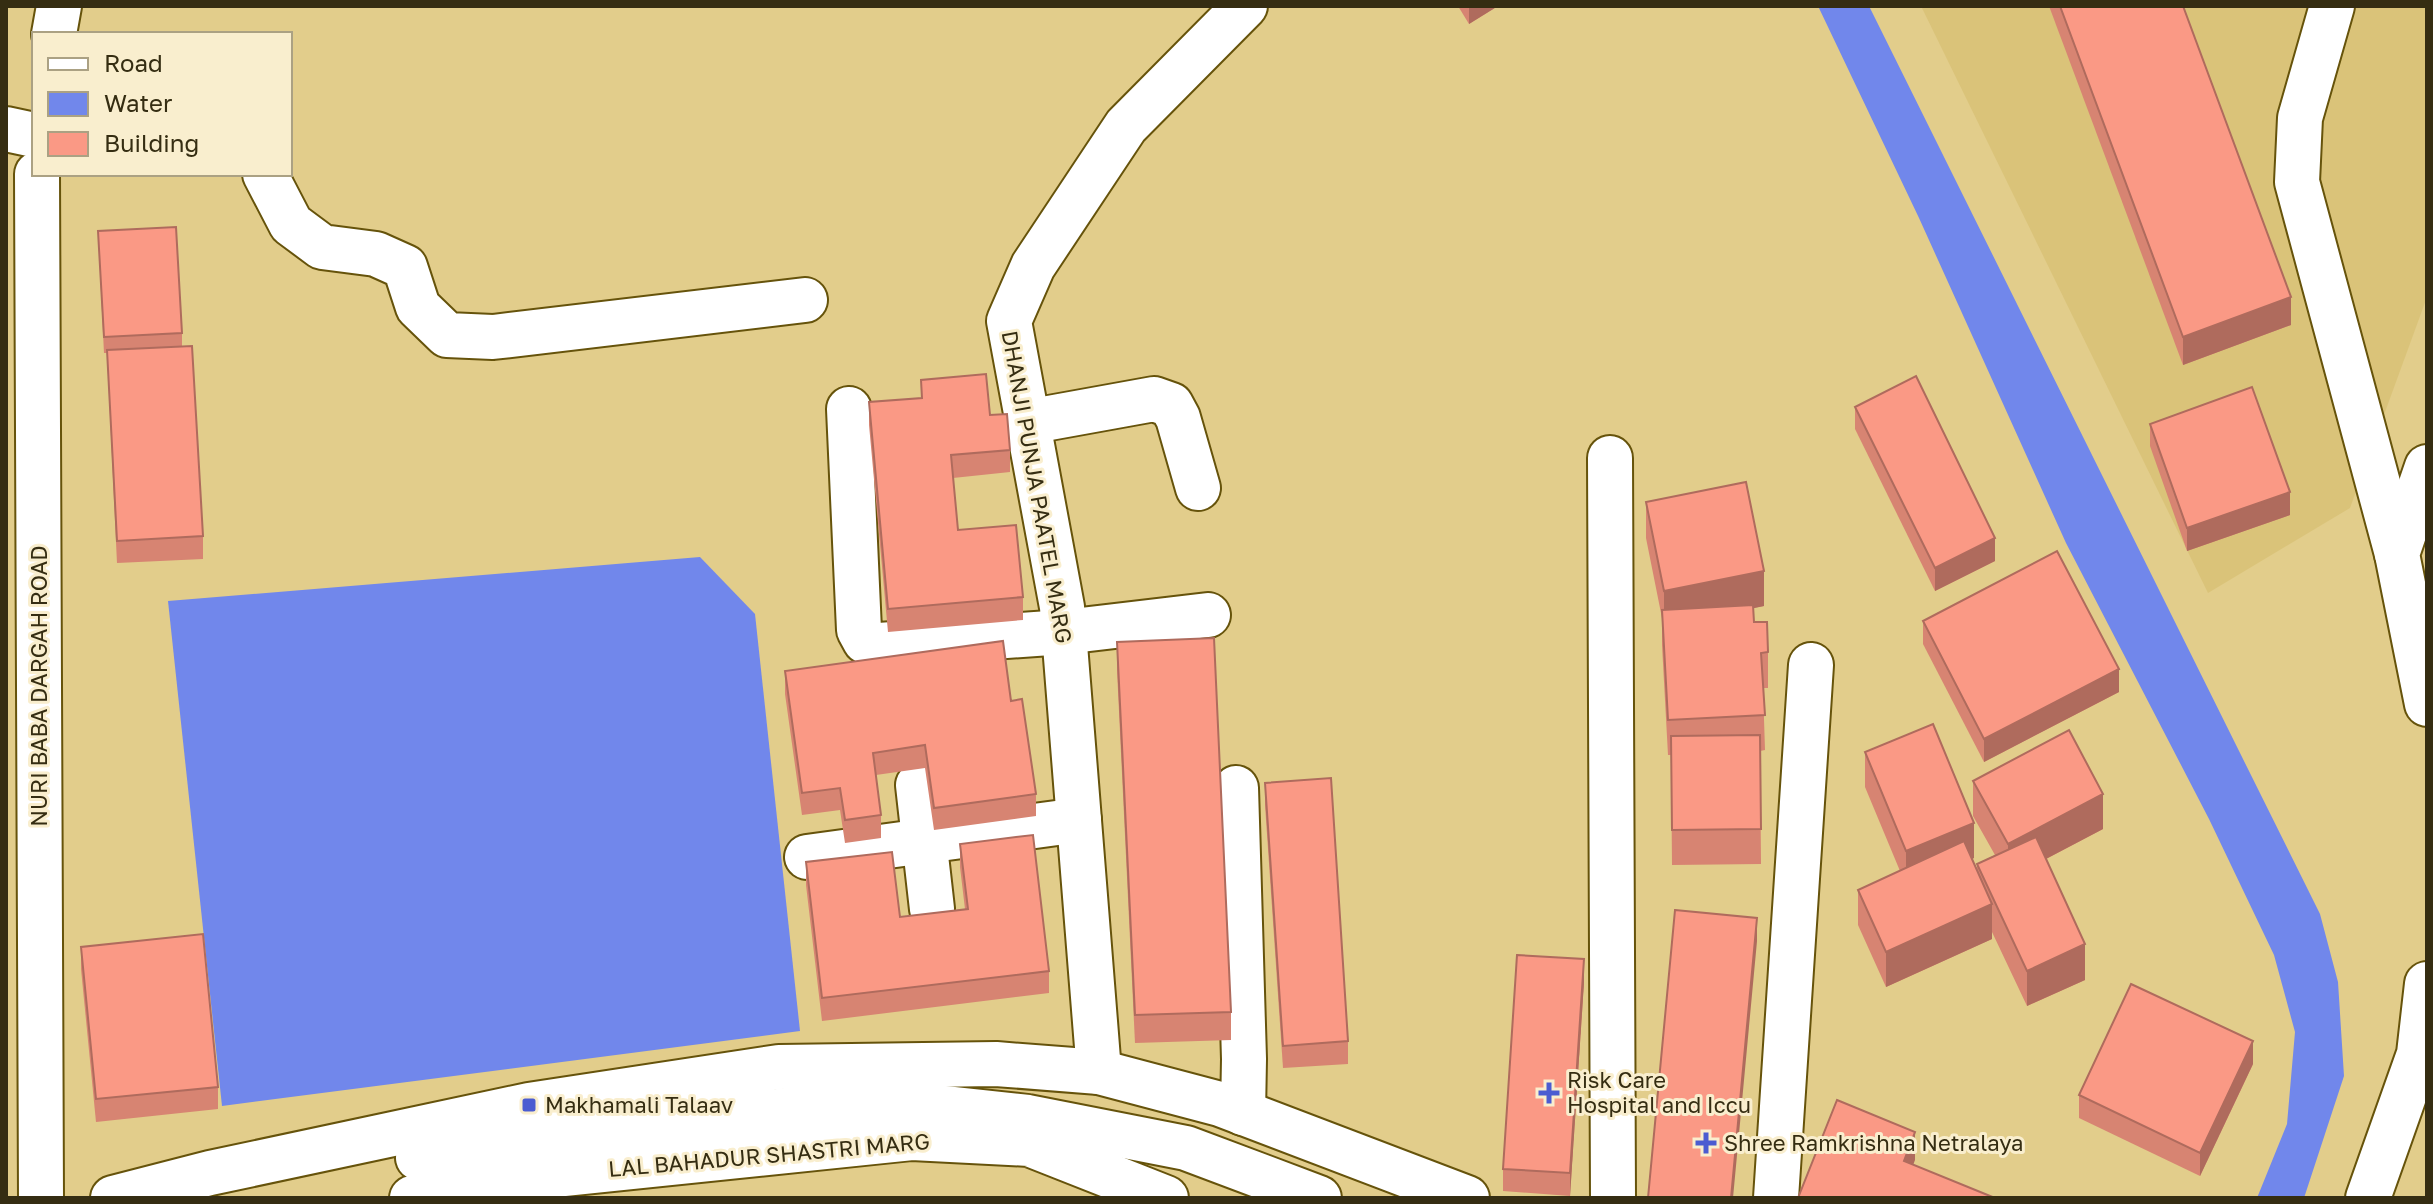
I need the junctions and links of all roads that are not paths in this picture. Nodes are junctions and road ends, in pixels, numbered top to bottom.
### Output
1 (59, 6) edge
2 (1245, 6) edge
3 (2332, 6) edge
4 (54, 32) edge
5 (6, 129) edge
6 (32, 135) edge
7 (37, 176) edge
8 (266, 176) edge
9 (805, 300) dead end
10 (849, 409) dead end
11 (1027, 422) junction
12 (1610, 458) dead end
13 (2427, 467) edge
14 (1198, 488) dead end
15 (2397, 554) junction
16 (1208, 615) dead end
17 (1064, 632) junction
18 (1811, 665) dead end
19 (2427, 704) edge
20 (918, 785) dead end
21 (1236, 788) dead end
22 (1079, 820) junction
23 (924, 841) junction
24 (807, 857) dead end
25 (932, 909) dead end
26 (2427, 984) edge
27 (1099, 1072) junction
28 (1243, 1113) junction
29 (41, 1198) edge
30 (113, 1198) edge
31 (235, 1198) edge
32 (412, 1198) edge
33 (1166, 1198) edge
34 (1319, 1198) edge
35 (1467, 1198) edge
36 (1613, 1198) edge
37 (1776, 1198) edge
38 (2368, 1198) edge

1 - 4 street
2 - 11 street, DHANJI PUNJA PAATEL MARG
3 - 15 street
5 - 6 street
7 - 29 street, NURI BABA DARGAH ROAD
8 - 9 street
10 - 17 street
11 - 14 street
11 - 17 street, DHANJI PUNJA PAATEL MARG
12 - 36 street
13 - 15 street
15 - 19 street
16 - 17 street
17 - 22 street, DHANJI PUNJA PAATEL MARG
18 - 37 street
20 - 23 street
21 - 28 street
22 - 23 street
22 - 27 street, DHANJI PUNJA PAATEL MARG
23 - 24 street
23 - 25 street
26 - 38 street
27 - 28 street
27 - 30 street
28 - 35 street
31 - 34 street
32 - 33 street, LAL BAHADUR SHASTRI MARG

